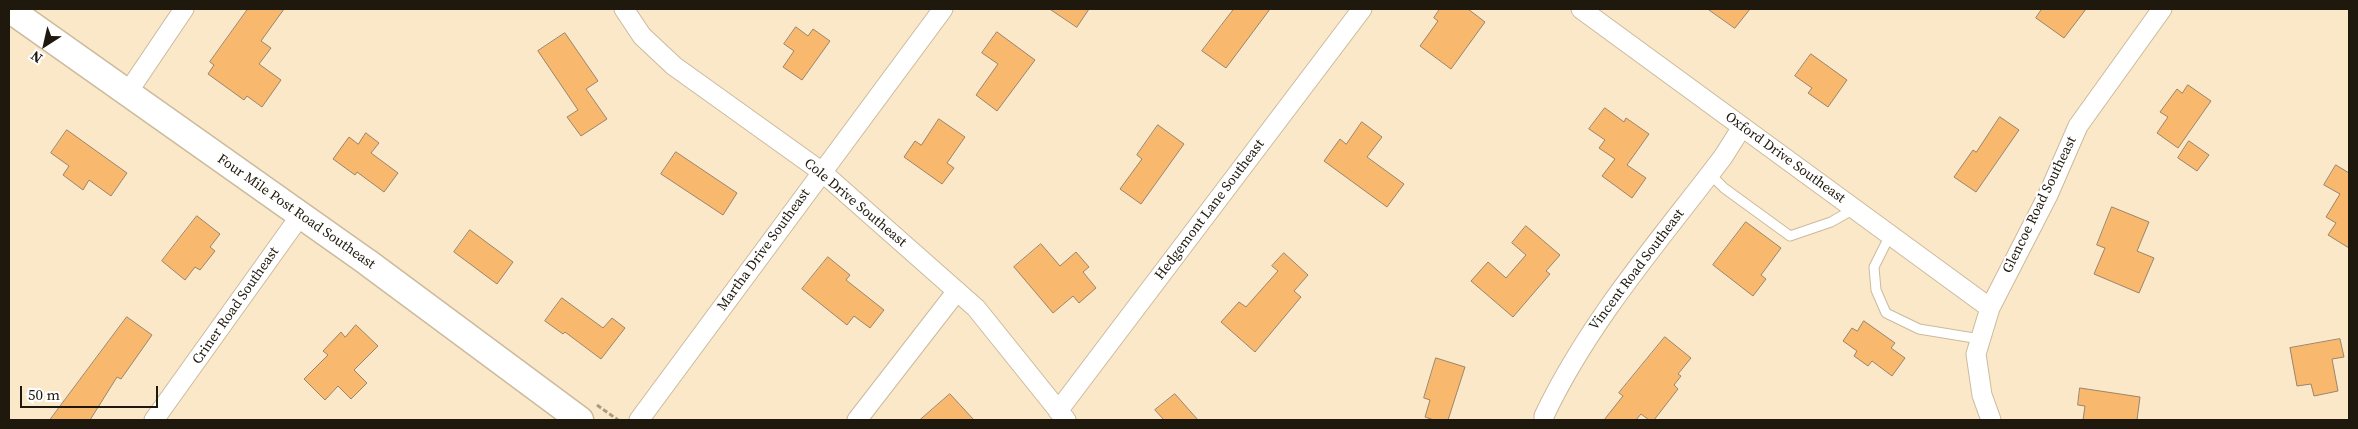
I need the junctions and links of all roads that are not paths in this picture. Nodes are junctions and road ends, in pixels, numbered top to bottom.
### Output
1 (9, 9) edge
2 (184, 9) edge
3 (624, 9) edge
4 (944, 9) edge
5 (1362, 9) edge
6 (1581, 9) edge
7 (2162, 9) edge
8 (128, 92) junction
9 (1742, 127) junction
10 (822, 172) junction
11 (1710, 174) junction
12 (1854, 209) junction
13 (300, 216) junction
14 (1890, 235) junction
15 (957, 291) junction
16 (1990, 308) junction
17 (1980, 339) junction
18 (1062, 416) edge
19 (154, 420) edge
20 (580, 420) edge
21 (639, 420) edge
22 (857, 420) edge
23 (1544, 420) edge
24 (1991, 420) edge

1 - 8 main road, Four Mile Post Road Southeast
2 - 8 street
3 - 10 street, Cole Drive Southeast
4 - 10 street, Martha Drive Southeast
5 - 18 street, Hedgemont Lane Southeast
6 - 9 street, Oxford Drive Southeast
7 - 16 street, Glencoe Road Southeast
8 - 13 main road, Four Mile Post Road Southeast
9 - 11 street, Vincent Road Southeast
9 - 12 street, Oxford Drive Southeast
10 - 15 street, Cole Drive Southeast
10 - 21 street, Martha Drive Southeast
11 - 12 lane
11 - 23 street, Vincent Road Southeast
12 - 14 street, Oxford Drive Southeast
13 - 19 street, Criner Road Southeast
13 - 20 main road, Four Mile Post Road Southeast
14 - 16 street, Oxford Drive Southeast
14 - 17 lane
15 - 18 street, Cole Drive Southeast
15 - 22 street
16 - 17 street, Glencoe Road Southeast
17 - 24 street, Glencoe Road Southeast

